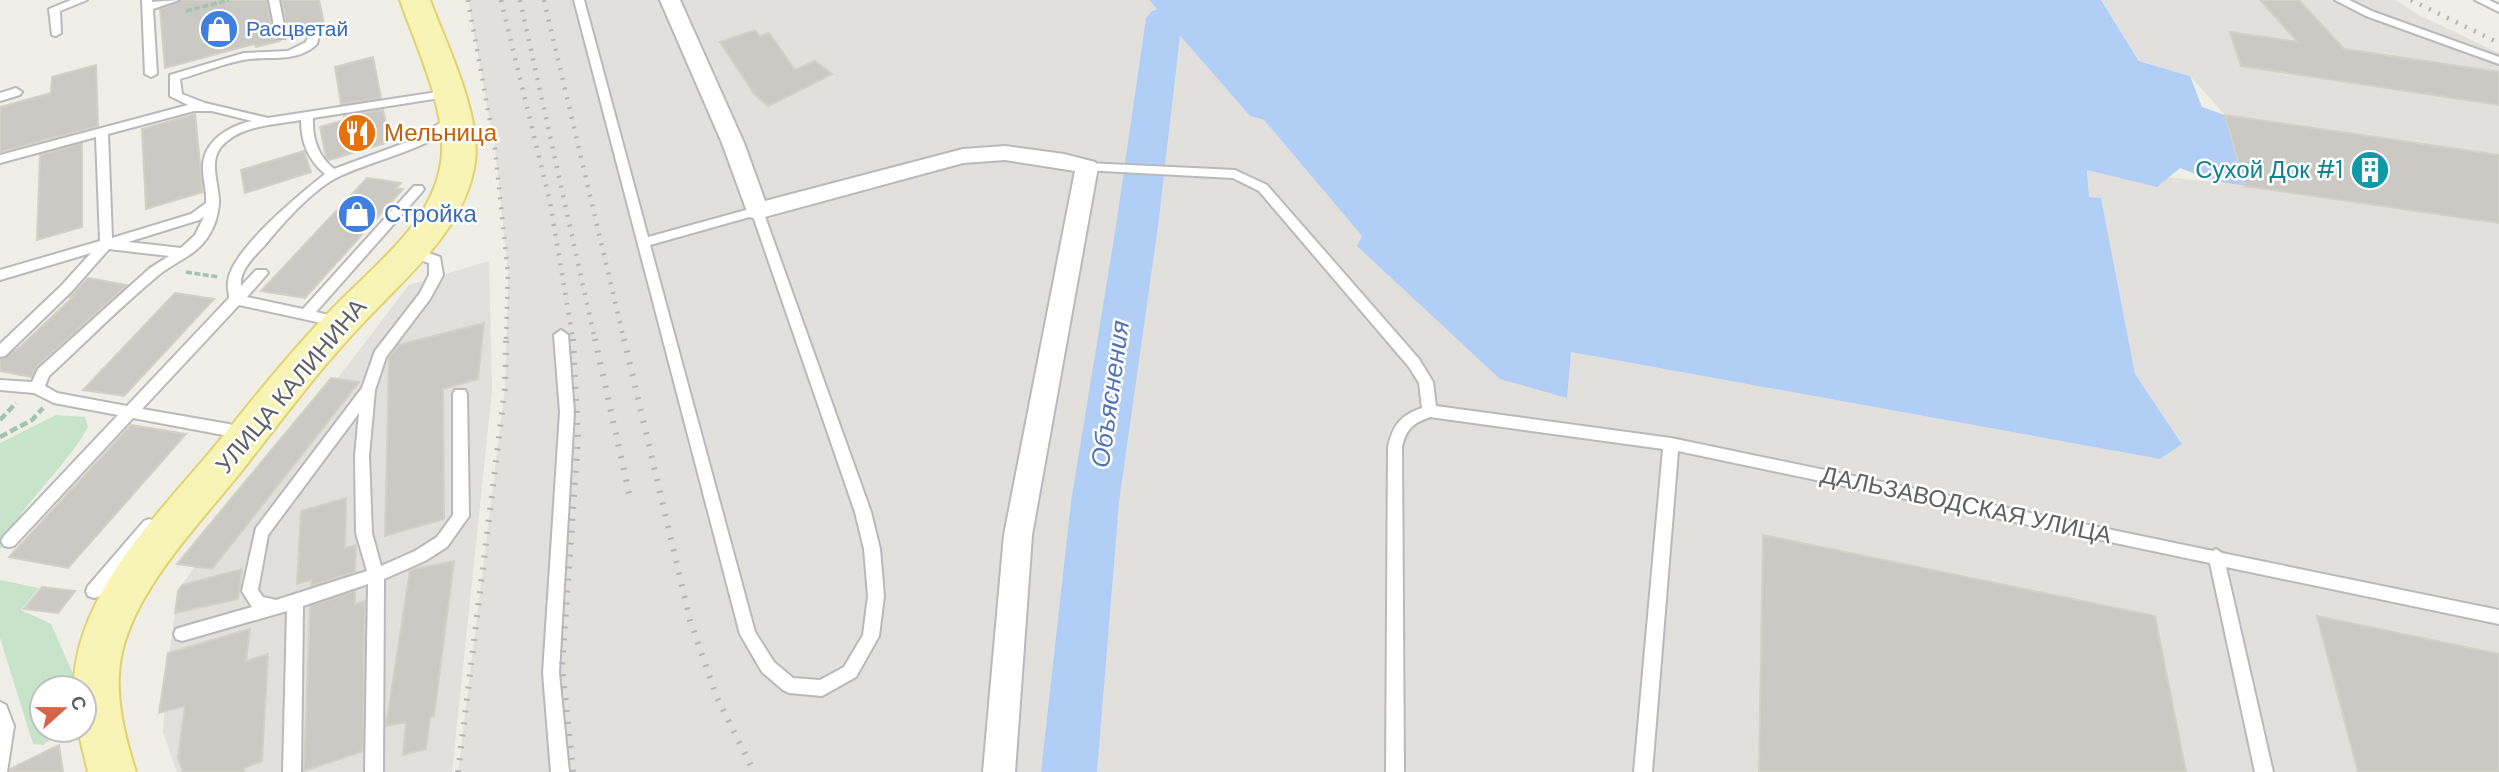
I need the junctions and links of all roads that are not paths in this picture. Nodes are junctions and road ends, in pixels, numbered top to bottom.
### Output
1 (82, 0) edge
2 (174, 0) edge
3 (274, 0) edge
4 (415, 0) edge
5 (579, 0) edge
6 (670, 0) edge
7 (2340, 0) edge
8 (2480, 0) edge
9 (147, 3) edge
10 (2499, 9) edge
11 (315, 31) dead end
12 (56, 33) dead end
13 (281, 36) dead end
14 (2499, 61) edge
15 (151, 74) dead end
16 (16, 92) dead end
17 (0, 97) edge
18 (207, 106) junction
19 (451, 106) junction
20 (307, 115) junction
21 (272, 122) junction
22 (102, 131) junction
23 (225, 134) junction
24 (0, 159) edge
25 (1087, 167) junction
26 (333, 174) junction
27 (418, 189) dead end
28 (213, 204) junction
29 (757, 211) junction
30 (643, 243) junction
31 (106, 244) junction
32 (408, 251) junction
33 (186, 253) junction
34 (261, 273) dead end
35 (0, 275) edge
36 (236, 299) junction
37 (305, 315) junction
38 (333, 320) junction
39 (561, 335) dead end
40 (0, 352) edge
41 (0, 386) edge
42 (37, 388) junction
43 (368, 390) junction
44 (460, 394) dead end
45 (1430, 411) junction
46 (128, 412) junction
47 (1671, 444) junction
48 (159, 513) dead end
49 (9, 541) dead end
50 (2216, 556) junction
51 (376, 575) junction
52 (94, 591) dead end
53 (295, 602) junction
54 (276, 607) junction
55 (2499, 617) edge
56 (182, 634) dead end
57 (0, 710) edge
58 (0, 769) edge
59 (112, 772) edge
60 (292, 772) edge
61 (374, 772) edge
62 (561, 772) edge
63 (999, 772) edge
64 (1395, 772) edge
65 (1643, 772) edge
66 (2264, 772) edge

1 - 12 lane
2 - 9 lane
3 - 13 lane
4 - 19 main road, УЛИЦА КАЛИНИНА
5 - 30 lane
6 - 29 street
7 - 14 lane
8 - 10 lane
9 - 15 lane
11 - 18 lane
16 - 17 lane
18 - 21 lane
18 - 22 lane
18 - 23 lane
19 - 20 lane
19 - 26 lane
19 - 32 main road, УЛИЦА КАЛИНИНА
20 - 21 lane
20 - 26 lane
21 - 23 lane
22 - 24 lane
22 - 31 lane
23 - 28 lane
25 - 29 street
25 - 45 lane
25 - 63 street
26 - 36 lane
27 - 37 lane
28 - 31 lane
28 - 33 lane
29 - 30 lane
29 - 30 lane
31 - 33 lane
31 - 35 lane
31 - 40 lane
32 - 38 main road, УЛИЦА КАЛИНИНА
32 - 43 lane
33 - 42 lane
34 - 36 lane
36 - 37 lane
36 - 46 lane
37 - 38 lane
38 - 46 lane
38 - 59 main road, УЛИЦА КАЛИНИНА
39 - 62 lane
41 - 42 lane
42 - 46 lane
43 - 51 lane
43 - 54 lane
44 - 51 lane
45 - 47 lane, ДАЛЬЗАВОДСКАЯ УЛИЦА
45 - 64 lane
46 - 49 lane
47 - 50 lane, ДАЛЬЗАВОДСКАЯ УЛИЦА
47 - 65 lane
48 - 52 lane
50 - 55 lane, ДАЛЬЗАВОДСКАЯ УЛИЦА
50 - 66 lane
51 - 53 lane
51 - 61 lane
53 - 54 lane
53 - 60 lane
54 - 56 lane
57 - 58 lane

